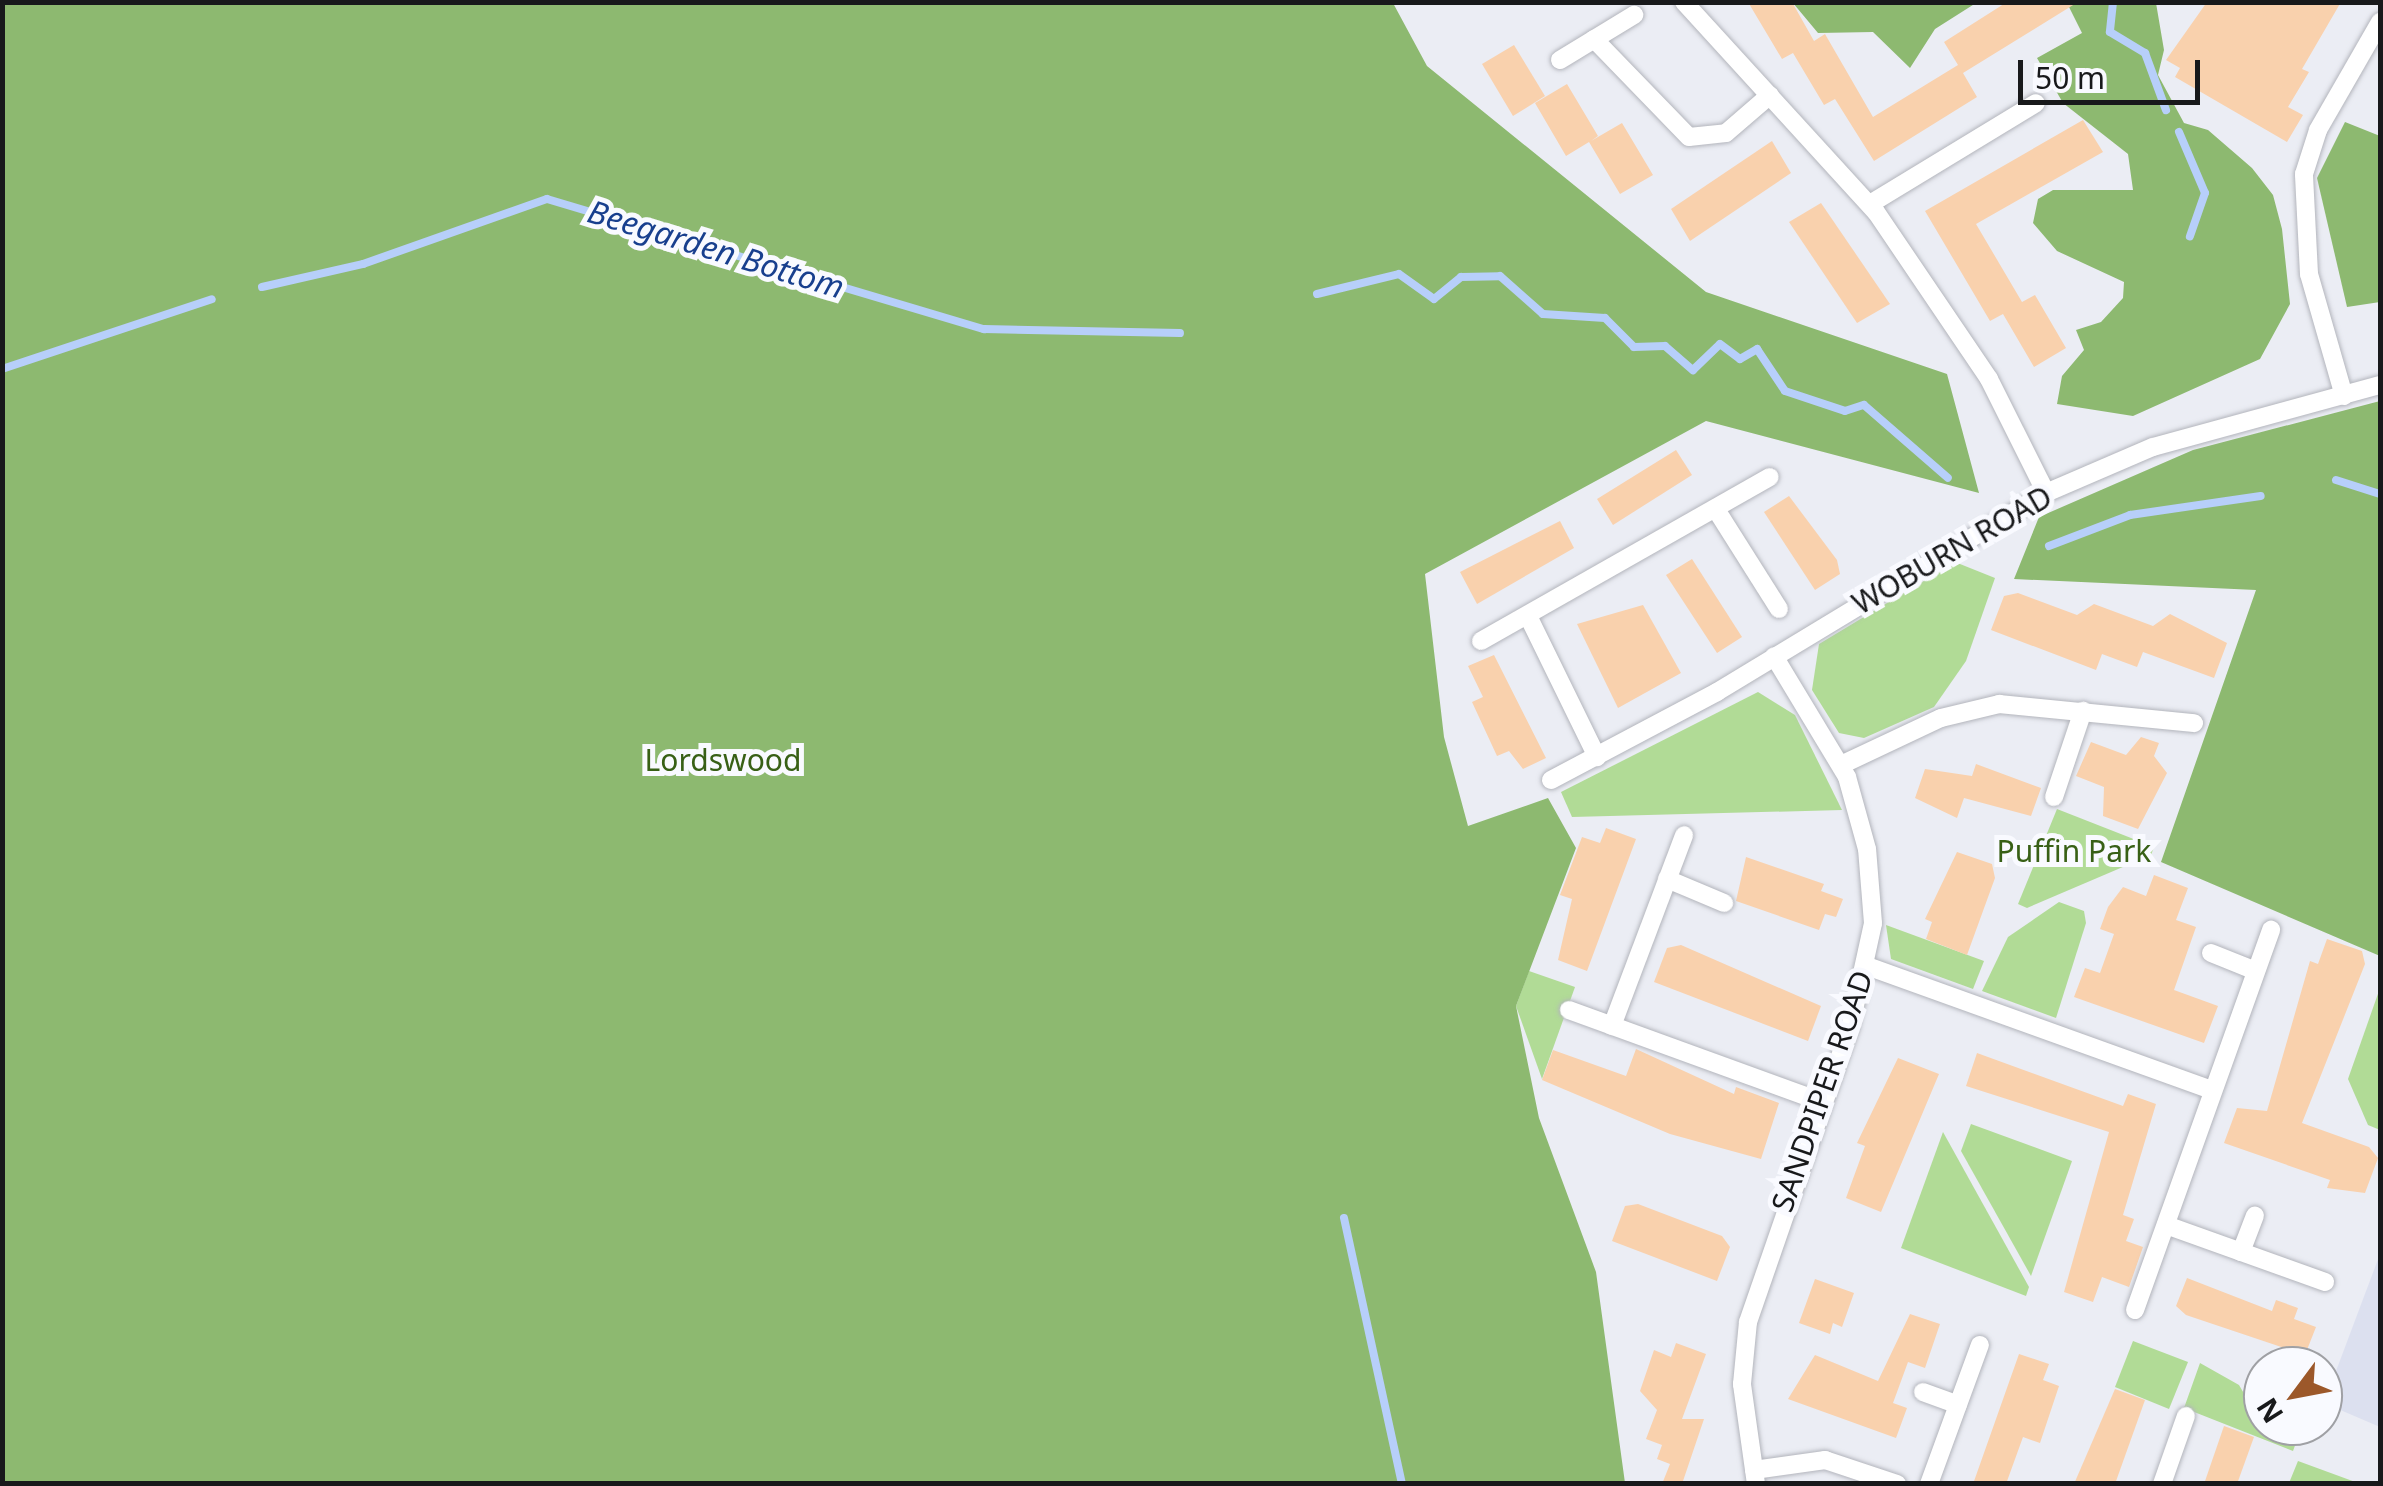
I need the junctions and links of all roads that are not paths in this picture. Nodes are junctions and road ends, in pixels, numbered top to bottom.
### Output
1 (1684, 2) edge
2 (1634, 15) dead end
3 (2380, 22) edge
4 (1594, 39) junction
5 (1560, 60) dead end
6 (1770, 94) junction
7 (2036, 102) dead end
8 (1870, 204) junction
9 (2380, 385) edge
10 (2344, 396) junction
11 (1770, 476) dead end
12 (2046, 493) junction
13 (1718, 512) junction
14 (1779, 609) dead end
15 (1529, 618) junction
16 (1481, 641) dead end
17 (1774, 656) junction
18 (2083, 711) junction
19 (2194, 723) dead end
20 (1597, 757) junction
21 (1841, 764) junction
22 (1550, 780) dead end
23 (2054, 797) dead end
24 (1684, 835) dead end
25 (1667, 879) junction
26 (1724, 902) dead end
27 (2271, 930) dead end
28 (2211, 953) dead end
29 (1867, 966) junction
30 (2256, 970) junction
31 (1569, 1010) dead end
32 (1612, 1026) junction
33 (2212, 1090) junction
34 (1822, 1102) junction
35 (2255, 1216) dead end
36 (2166, 1224) junction
37 (2241, 1252) junction
38 (2325, 1282) dead end
39 (2135, 1310) dead end
40 (1980, 1345) dead end
41 (1924, 1392) dead end
42 (1958, 1405) junction
43 (2186, 1416) dead end
44 (1756, 1477) edge
45 (1897, 1484) edge
46 (1929, 1484) edge
47 (2162, 1484) edge

1 - 6 street
2 - 4 street
3 - 10 street
4 - 5 street
4 - 6 street
6 - 8 street
7 - 8 street
8 - 12 street
9 - 10 street, WOBURN ROAD
10 - 12 street, WOBURN ROAD
11 - 13 street
12 - 17 street, WOBURN ROAD
13 - 14 street
13 - 15 street
15 - 16 street
15 - 20 street
17 - 20 street, WOBURN ROAD
17 - 21 street, SANDPIPER ROAD
18 - 19 street
18 - 21 street
18 - 23 street
20 - 22 street, WOBURN ROAD
21 - 29 street, SANDPIPER ROAD
24 - 25 street
25 - 26 street
25 - 32 street
27 - 30 street
28 - 30 street
29 - 33 street
29 - 34 street, SANDPIPER ROAD
30 - 33 street
31 - 32 street
32 - 34 street
33 - 36 street
34 - 44 street, SANDPIPER ROAD
35 - 37 street
36 - 37 street
36 - 39 street
37 - 38 street
40 - 42 street
41 - 42 street
42 - 46 street
43 - 47 street
44 - 45 street

